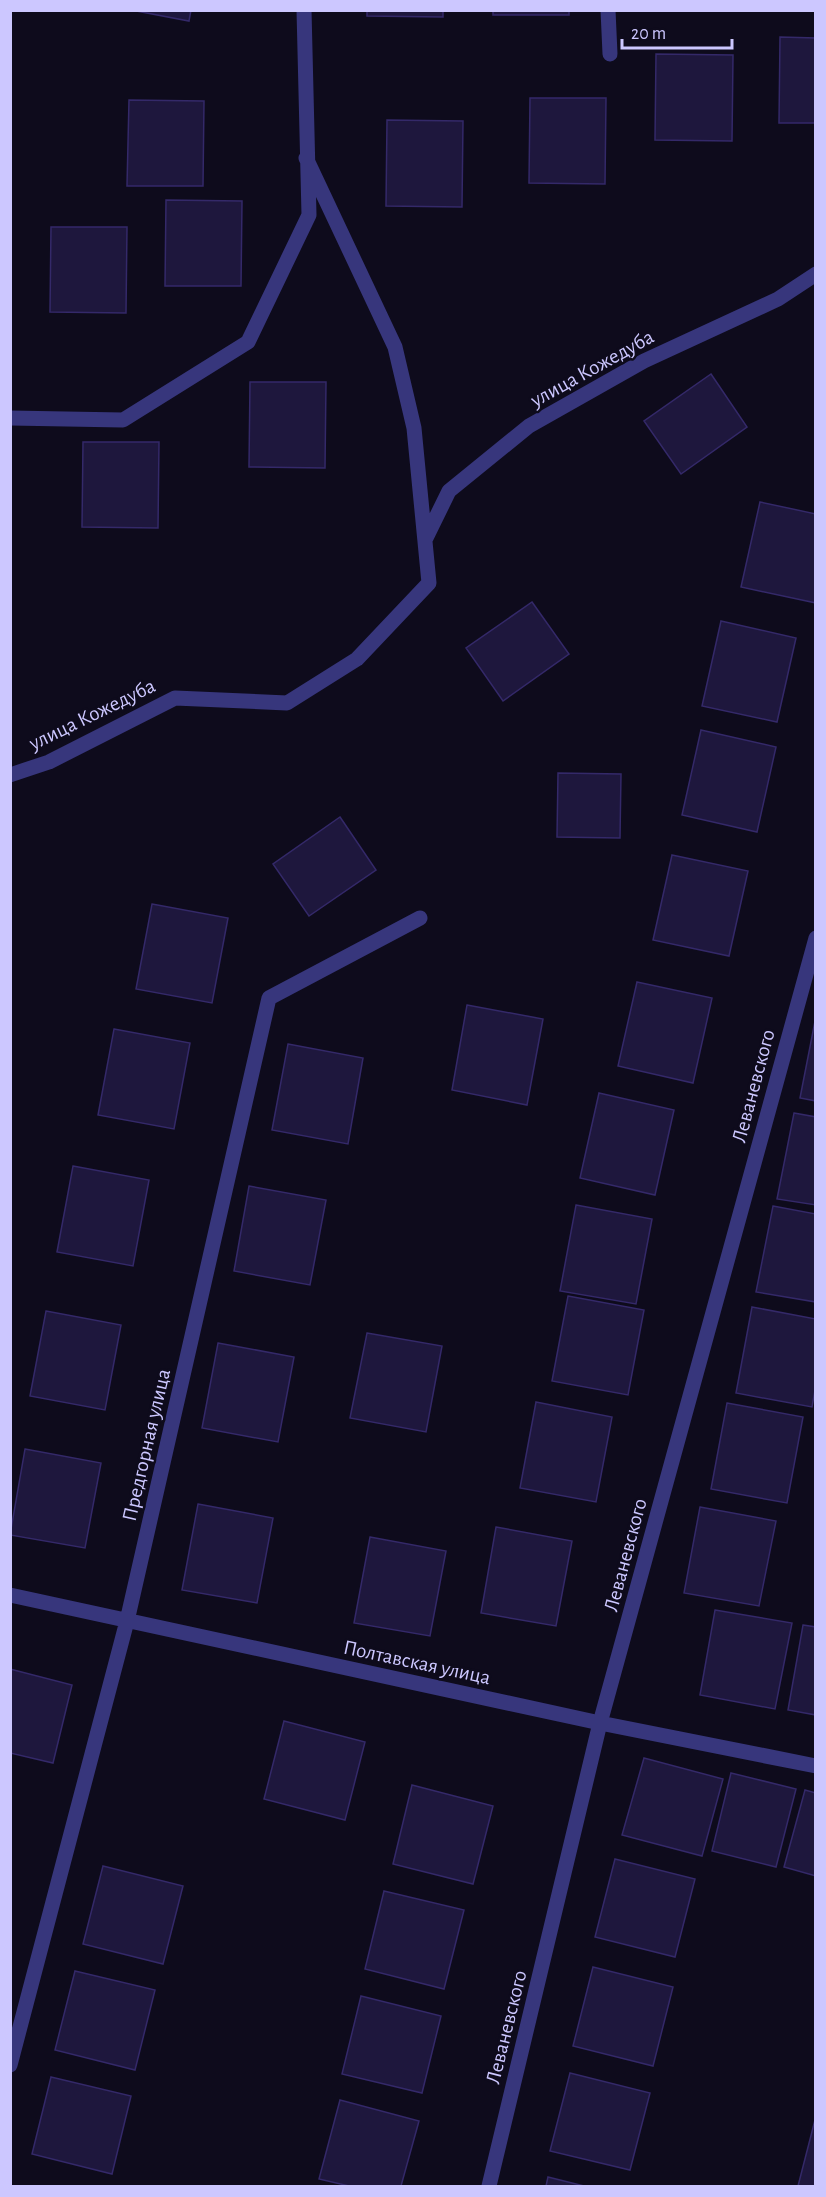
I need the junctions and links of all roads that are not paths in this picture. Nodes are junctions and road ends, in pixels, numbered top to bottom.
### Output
1 (304, 10) edge
2 (608, 10) edge
3 (610, 54) dead end
4 (306, 158) junction
5 (816, 274) edge
6 (10, 418) edge
7 (425, 539) junction
8 (10, 775) edge
9 (420, 918) dead end
10 (816, 938) edge
11 (10, 1595) edge
12 (127, 1621) junction
13 (600, 1723) junction
14 (816, 1766) edge
15 (11, 2060) edge
16 (489, 2187) edge

1 - 4 street, улица Кожедуба
2 - 3 street
4 - 6 street, улица Кожедуба
4 - 7 street, улица Кожедуба
5 - 7 street, улица Кожедуба
7 - 8 street, улица Кожедуба
9 - 12 street, Предгорная улица
10 - 13 street, Леваневского
11 - 12 street, Полтавская улица
12 - 13 street, Полтавская улица
12 - 15 street, Предгорная улица
13 - 14 street, Полтавская улица
13 - 16 street, Леваневского

